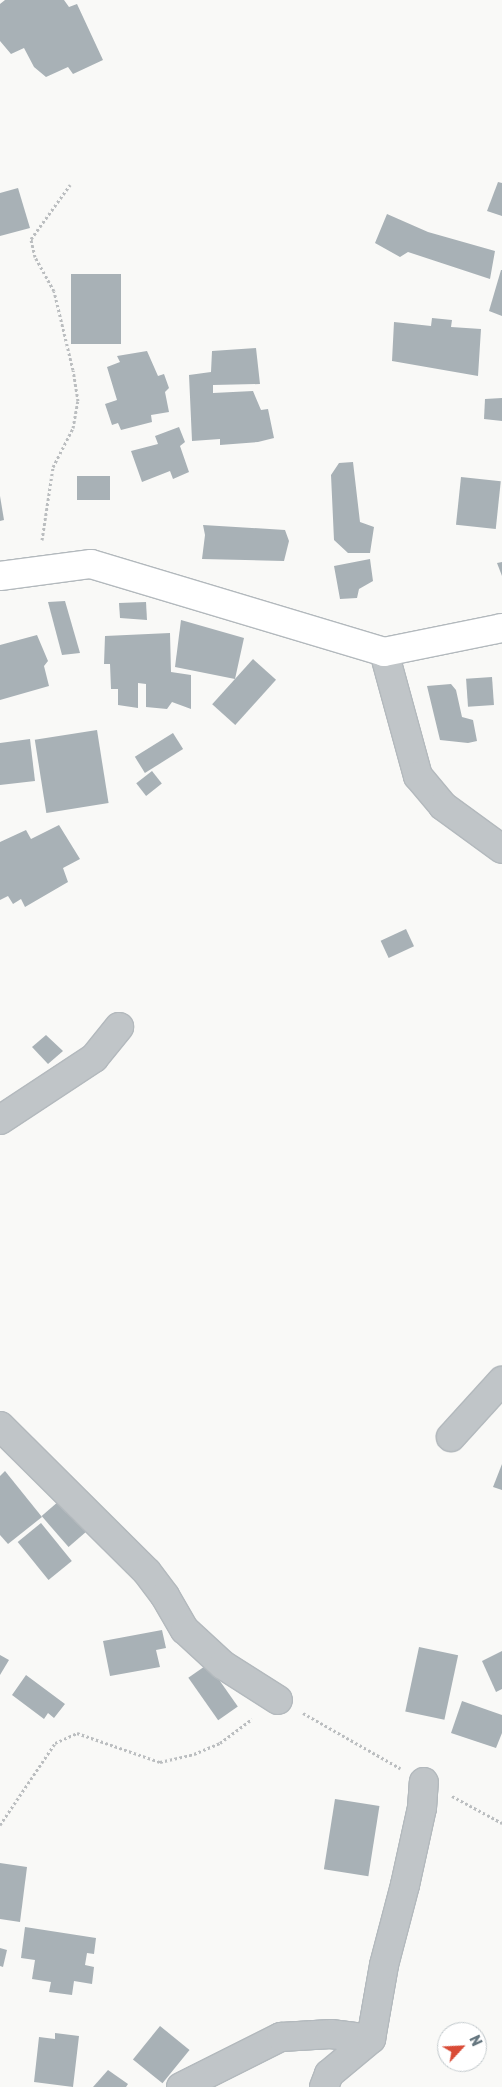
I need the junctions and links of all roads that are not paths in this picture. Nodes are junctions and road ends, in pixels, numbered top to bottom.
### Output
1 (0, 576) edge
2 (502, 628) edge
3 (384, 652) junction
4 (502, 849) edge
5 (119, 1027) dead end
6 (0, 1120) edge
7 (502, 1381) edge
8 (0, 1426) edge
9 (451, 1437) dead end
10 (278, 1700) road end
11 (424, 1782) road end
12 (371, 2039) junction
13 (181, 2087) edge
14 (324, 2087) edge

1 - 3 street
2 - 3 street
3 - 4 street
5 - 6 street
7 - 9 street
8 - 10 street
11 - 12 street
12 - 13 street
12 - 14 street

